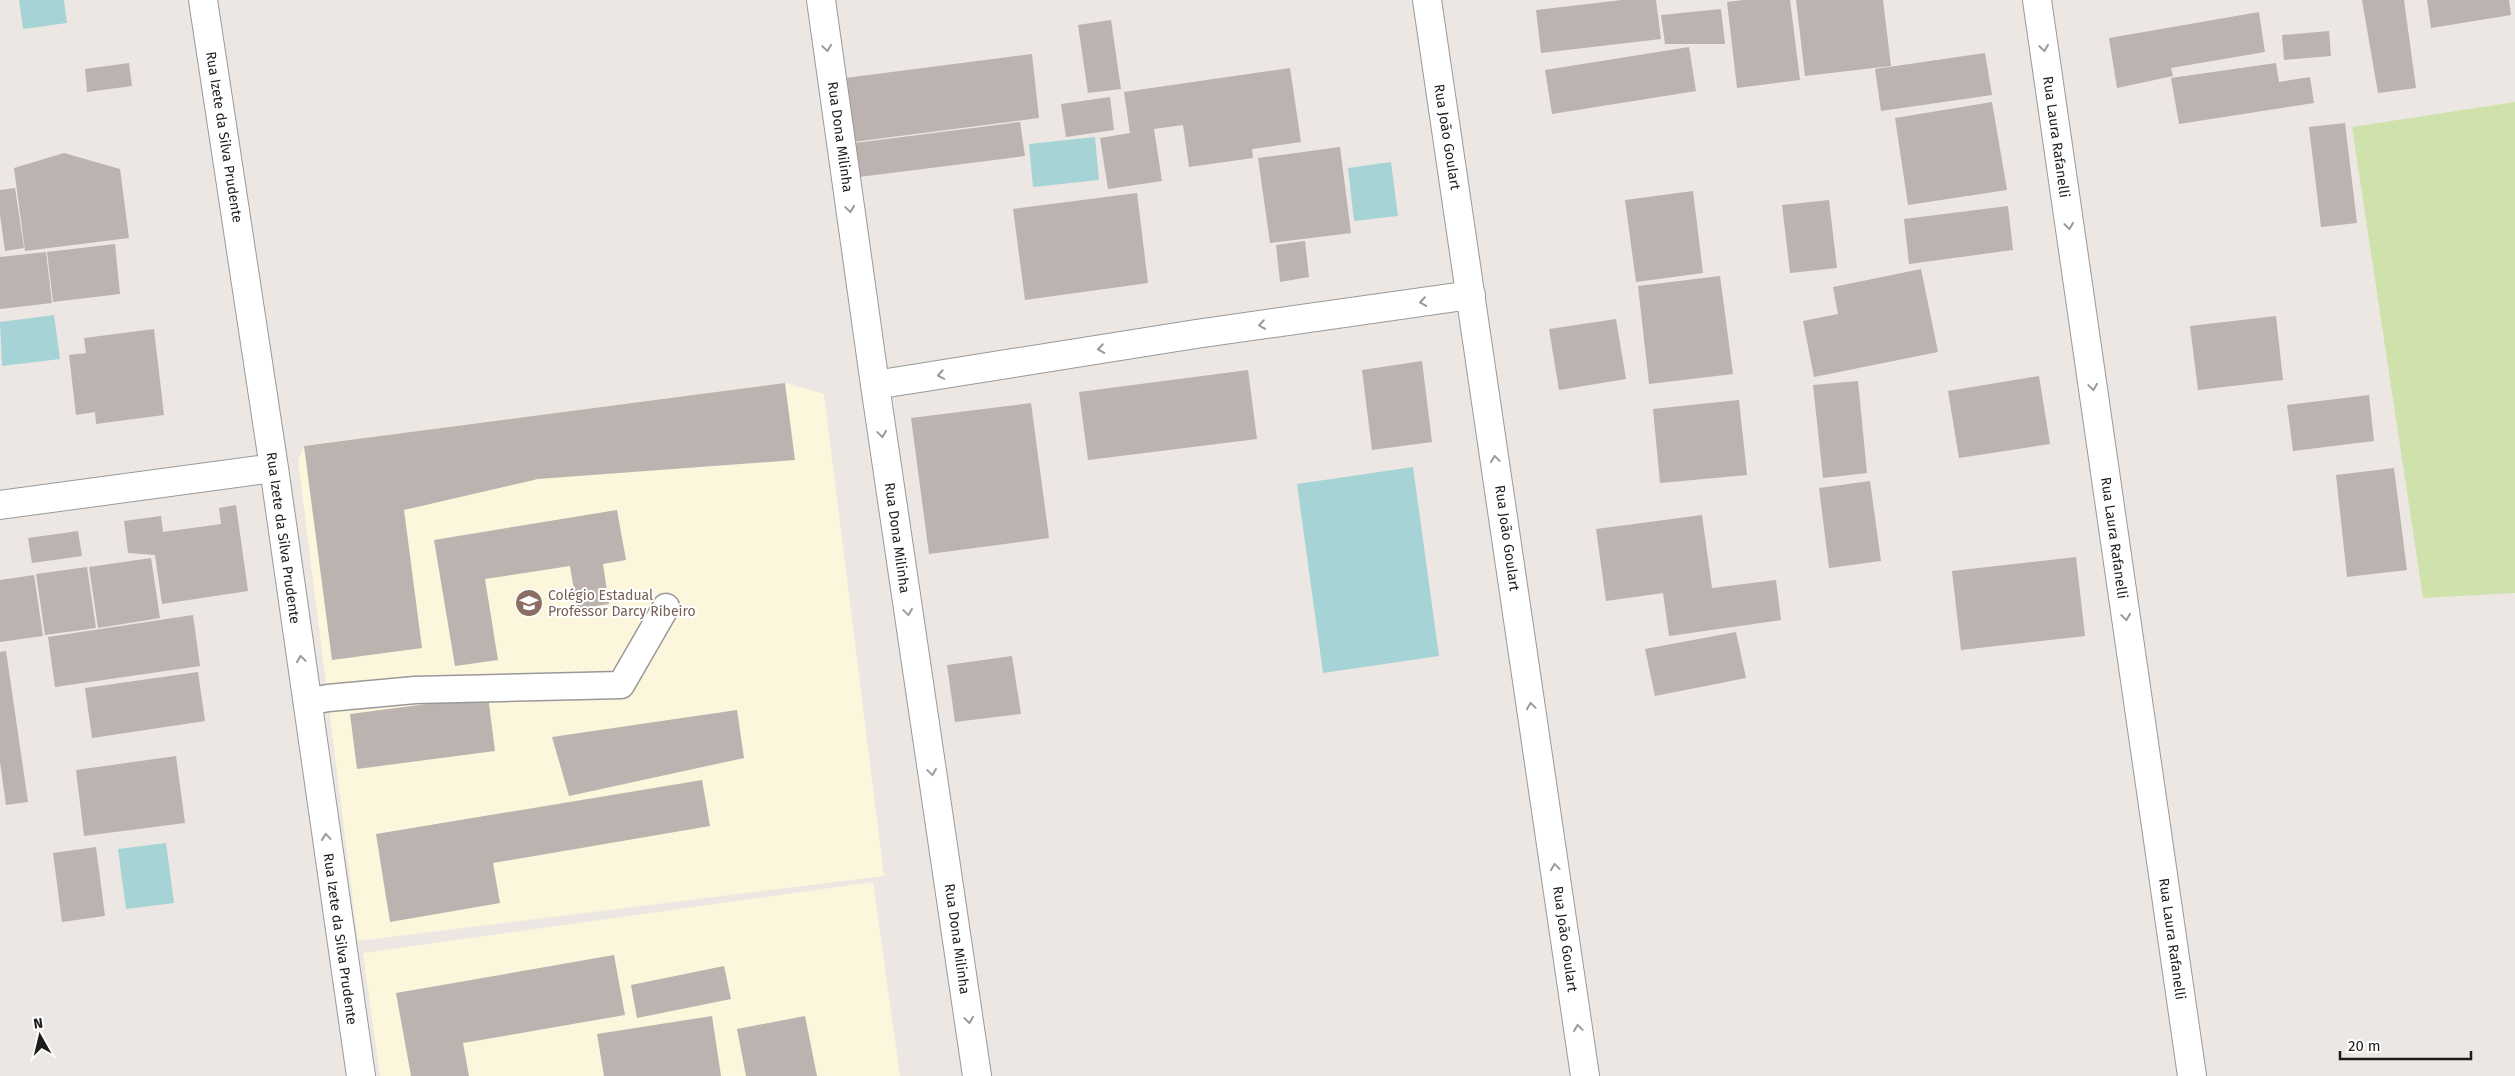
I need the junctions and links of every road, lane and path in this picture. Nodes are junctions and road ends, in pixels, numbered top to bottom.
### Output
1 (203, 0) edge
2 (820, 0) edge
3 (1426, 0) edge
4 (2037, 0) edge
5 (1471, 295) junction
6 (875, 386) junction
7 (274, 468) junction
8 (0, 505) edge
9 (666, 607) dead end
10 (306, 702) junction
11 (361, 1076) edge
12 (977, 1076) edge
13 (1585, 1076) edge
14 (2192, 1076) edge

1 - 7 street, Rua Izete da Silva Prudente
2 -> 6 street, Rua Dona Milinha
3 - 5 street, Rua João Goulart
4 -> 14 street, Rua Laura Rafanelli
5 -> 6 street
13 -> 5 street, Rua João Goulart
6 -> 12 street, Rua Dona Milinha
7 - 8 street
10 -> 7 street, Rua Izete da Silva Prudente
9 - 10 lane
11 -> 10 street, Rua Izete da Silva Prudente

